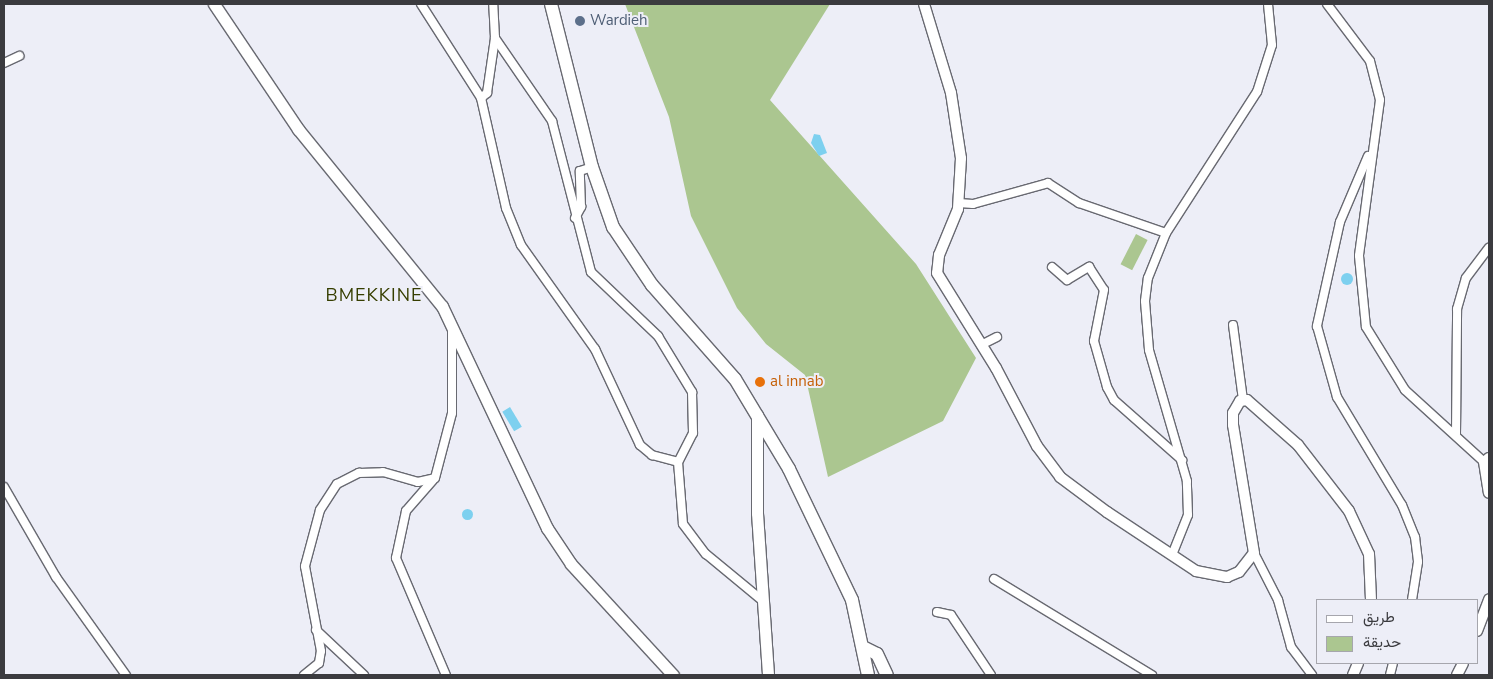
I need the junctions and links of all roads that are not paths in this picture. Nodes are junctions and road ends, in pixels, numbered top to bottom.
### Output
1 (214, 4) edge
2 (421, 4) edge
3 (493, 4) edge
4 (551, 4) edge
5 (924, 4) edge
6 (1268, 4) edge
7 (1327, 4) edge
8 (495, 38) junction
9 (19, 56) dead end
10 (4, 63) edge
11 (481, 98) junction
12 (1370, 154) junction
13 (592, 167) junction
14 (959, 204) junction
15 (575, 218) junction
16 (1166, 233) junction
17 (1489, 248) edge
18 (1052, 267) dead end
19 (1233, 325) dead end
20 (452, 328) junction
21 (997, 337) dead end
22 (981, 345) junction
23 (1243, 400) junction
24 (757, 415) junction
25 (1456, 434) junction
26 (1487, 460) edge
27 (678, 462) junction
28 (1184, 462) junction
29 (435, 478) junction
30 (4, 487) edge
31 (1489, 492) edge
32 (1254, 553) junction
33 (1172, 555) junction
34 (994, 579) dead end
35 (1372, 599) edge
36 (1412, 599) edge
37 (1489, 599) edge
38 (764, 602) junction
39 (937, 612) dead end
40 (1478, 628) edge
41 (315, 629) junction
42 (865, 648) junction
43 (126, 675) edge
44 (304, 675) edge
45 (364, 675) edge
46 (446, 675) edge
47 (673, 675) edge
48 (768, 675) edge
49 (868, 675) edge
50 (887, 675) edge
51 (990, 675) edge
52 (1152, 675) edge
53 (1312, 675) edge

1 - 20 main road
2 - 11 street
3 - 8 street
4 - 13 main road
5 - 14 street
6 - 16 street
7 - 12 street
8 - 11 street
8 - 15 street
9 - 10 street
11 - 27 street
12 - 25 street
12 - 36 street
13 - 15 street
13 - 24 main road
14 - 16 street
14 - 22 street
15 - 27 street
16 - 28 street
17 - 25 street
18 - 28 street
19 - 23 street
20 - 29 street
20 - 47 main road
21 - 22 street
22 - 33 street
23 - 32 street
23 - 35 street
24 - 38 main road
24 - 42 main road
25 - 26 street
26 - 31 street
27 - 38 street
28 - 33 street
29 - 41 street
29 - 46 street
30 - 43 street
32 - 33 street
32 - 53 street
34 - 52 street
37 - 40 street
38 - 48 main road
39 - 51 street
41 - 44 street
41 - 45 street
42 - 49 main road
42 - 50 main road

